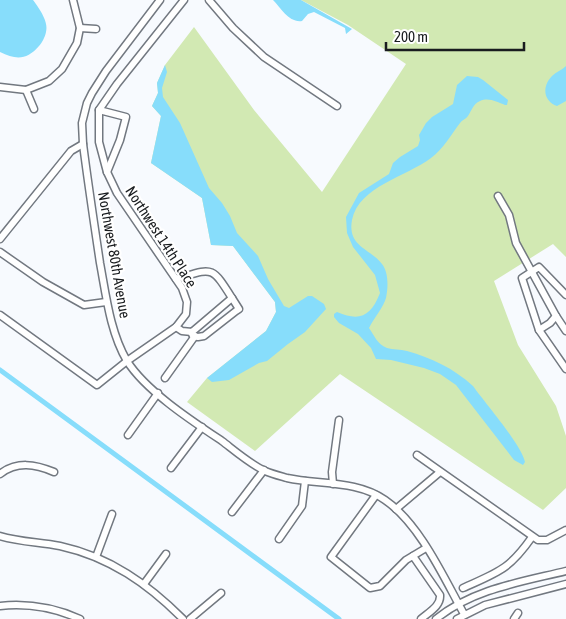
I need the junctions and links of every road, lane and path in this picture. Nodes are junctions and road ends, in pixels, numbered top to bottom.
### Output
1 (73, 0) edge
2 (160, 0) edge
3 (184, 0) edge
4 (209, 0) edge
5 (80, 28) junction
6 (96, 29) dead end
7 (0, 87) edge
8 (26, 90) junction
9 (337, 106) dead end
10 (34, 109) dead end
11 (99, 110) junction
12 (82, 144) junction
13 (107, 172) junction
14 (498, 196) dead end
15 (0, 239) edge
16 (0, 252) edge
17 (531, 272) junction
18 (176, 279) junction
19 (566, 295) edge
20 (232, 298) junction
21 (106, 302) junction
22 (0, 315) edge
23 (556, 316) junction
24 (176, 327) junction
25 (539, 330) junction
26 (566, 331) edge
27 (193, 334) junction
28 (127, 361) junction
29 (566, 369) edge
30 (165, 378) dead end
31 (158, 393) junction
32 (339, 420) dead end
33 (202, 427) junction
34 (128, 435) dead end
35 (417, 455) dead end
36 (171, 468) dead end
37 (264, 470) junction
38 (54, 472) dead end
39 (440, 472) junction
40 (0, 474) edge
41 (305, 481) junction
42 (333, 484) junction
43 (376, 496) junction
44 (396, 508) junction
45 (232, 512) dead end
46 (112, 514) dead end
47 (566, 530) edge
48 (0, 536) edge
49 (532, 537) junction
50 (279, 539) dead end
51 (426, 548) junction
52 (166, 554) dead end
53 (413, 556) junction
54 (96, 557) junction
55 (566, 571) edge
56 (144, 584) junction
57 (566, 584) edge
58 (463, 588) dead end
59 (221, 593) dead end
60 (458, 603) junction
61 (0, 606) edge
62 (464, 614) junction
63 (80, 619) edge
64 (183, 619) edge
65 (190, 619) edge
66 (421, 619) edge
67 (436, 619) edge
68 (456, 619) edge

1 - 5 street
2 - 12 street, Northwest 80th Avenue
3 - 11 street
4 - 9 street
5 - 6 street
5 - 8 street
7 - 8 street
8 - 10 street
11 - 13 street, Northwest 14th Place
11 - 13 street
12 - 15 street
12 - 21 street, Northwest 80th Avenue
13 - 18 street, Northwest 14th Place
14 - 17 street
16 - 21 street
17 - 19 street
17 - 23 street
17 - 25 street
18 - 20 street
18 - 24 street, Northwest 14th Place
20 - 27 street
20 - 27 street
21 - 28 street, Northwest 80th Avenue
22 - 28 street, Northwest 14th Place
23 - 25 street
23 - 26 street
24 - 27 street
24 - 28 street, Northwest 14th Place
25 - 29 street
27 - 30 street
28 - 31 street, Northwest 80th Avenue
31 - 33 street, Northwest 80th Avenue
31 - 34 street
32 - 42 street
33 - 36 street
33 - 37 street, Northwest 80th Avenue
35 - 39 street
37 - 41 street, Northwest 80th Avenue
37 - 45 street
38 - 40 street
39 - 44 street
39 - 49 street
41 - 42 street, Northwest 80th Avenue
41 - 50 street
42 - 43 street, Northwest 80th Avenue
43 - 44 street, Northwest 80th Avenue
43 - 53 street
44 - 51 street, Northwest 80th Avenue
46 - 54 street
47 - 49 street
48 - 54 street
49 - 58 street
51 - 53 street
51 - 60 street, Northwest 80th Avenue
52 - 56 street
53 - 66 street
54 - 56 street
55 - 60 street
56 - 64 street
57 - 62 street
59 - 65 street
60 - 62 street, Northwest 80th Avenue
60 - 67 street
61 - 63 street
62 - 68 street

